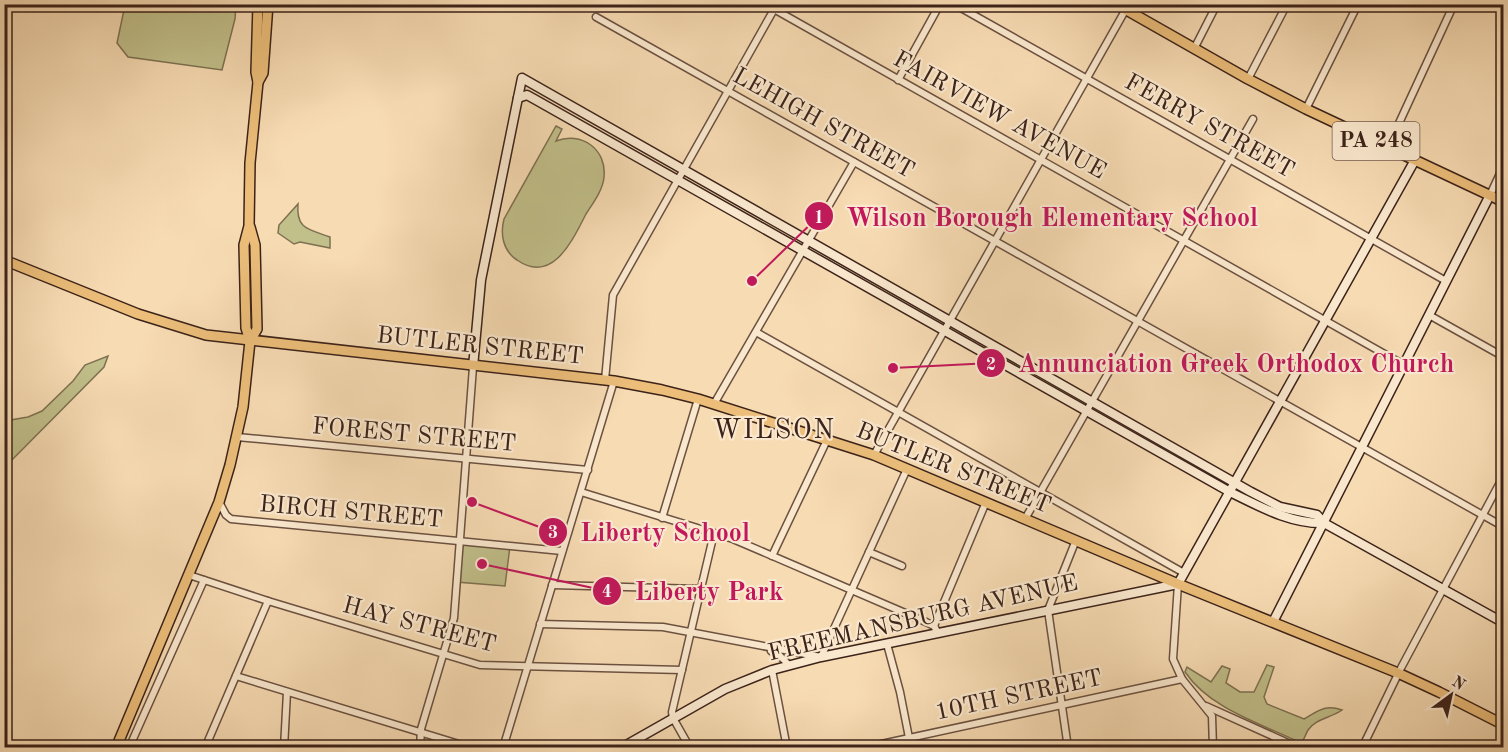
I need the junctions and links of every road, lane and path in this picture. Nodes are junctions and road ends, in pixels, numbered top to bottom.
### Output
1 (258, 4) edge
2 (268, 4) edge
3 (765, 4) edge
4 (940, 4) edge
5 (954, 4) edge
6 (1116, 4) edge
7 (1217, 4) edge
8 (1287, 4) edge
9 (1358, 4) edge
10 (1454, 4) edge
11 (775, 7) edge
12 (1126, 9) junction
13 (596, 17) dead end
14 (1194, 49) junction
15 (1087, 78) junction
16 (898, 80) junction
17 (1248, 80) junction
18 (258, 82) junction
19 (728, 91) junction
20 (518, 98) junction
21 (1306, 109) junction
22 (1253, 119) dead end
23 (1388, 147) junction
24 (1230, 159) junction
25 (1040, 160) junction
26 (1415, 160) junction
27 (854, 162) junction
28 (1503, 165) edge
29 (684, 170) junction
30 (678, 180) junction
31 (1490, 195) junction
32 (1503, 202) edge
33 (1371, 239) junction
34 (995, 240) junction
35 (808, 241) junction
36 (1184, 241) junction
37 (803, 251) junction
38 (4, 260) edge
39 (1446, 282) junction
40 (1429, 315) junction
41 (1325, 320) junction
42 (950, 321) junction
43 (1138, 321) junction
44 (944, 330) junction
45 (756, 332) junction
46 (250, 341) junction
47 (1503, 357) edge
48 (1404, 365) junction
49 (473, 367) junction
50 (610, 381) junction
51 (698, 399) junction
52 (1092, 401) junction
53 (1280, 401) junction
54 (714, 404) junction
55 (1087, 411) junction
56 (898, 412) junction
57 (237, 437) junction
58 (826, 440) junction
59 (1362, 447) junction
60 (874, 455) junction
61 (466, 459) junction
62 (907, 469) junction
63 (588, 470) junction
64 (1503, 475) edge
65 (1235, 482) junction
66 (581, 492) junction
67 (1040, 492) junction
68 (1230, 492) junction
69 (219, 502) junction
70 (986, 502) junction
71 (1482, 515) junction
72 (662, 518) junction
73 (1025, 519) junction
74 (1324, 523) junction
75 (1503, 528) edge
76 (714, 533) junction
77 (1076, 540) junction
78 (459, 541) junction
79 (562, 551) junction
80 (869, 552) junction
81 (772, 556) junction
82 (902, 566) dead end
83 (1184, 573) junction
84 (189, 574) junction
85 (204, 580) junction
86 (1178, 584) junction
87 (552, 585) junction
88 (1443, 588) junction
89 (700, 589) junction
90 (851, 590) junction
91 (268, 602) junction
92 (1048, 610) junction
93 (1273, 622) junction
94 (1503, 623) edge
95 (540, 624) junction
96 (936, 630) junction
97 (691, 632) junction
98 (887, 644) junction
99 (762, 647) junction
100 (444, 654) junction
101 (820, 657) junction
102 (789, 665) junction
103 (527, 667) junction
104 (682, 670) junction
105 (772, 670) junction
106 (1398, 673) junction
107 (236, 676) junction
108 (1182, 679) junction
109 (287, 692) junction
110 (1063, 705) junction
111 (1204, 705) junction
112 (673, 718) junction
113 (1503, 725) edge
114 (421, 732) junction
115 (909, 738) junction
116 (116, 747) edge
117 (129, 747) edge
118 (205, 747) edge
119 (284, 747) edge
120 (420, 747) edge
121 (472, 747) edge
122 (503, 747) edge
123 (621, 747) edge
124 (690, 747) edge
125 (787, 747) edge
126 (863, 747) edge
127 (911, 747) edge
128 (1068, 747) edge
129 (1213, 747) edge
130 (1299, 747) edge
131 (1362, 747) edge

1 - 18 main road
2 - 18 main road
3 - 11 street, FAIRVIEW AVENUE
4 - 16 street
5 - 15 street, FERRY STREET
6 - 12 main road, PA 248
7 - 14 street
8 - 17 street
9 - 21 street
10 - 23 street
11 - 16 street, FAIRVIEW AVENUE
11 - 19 street
12 - 14 main road, PA 248
12 - 15 street
13 - 19 street, LEHIGH STREET
14 - 17 main road, PA 248
15 - 24 street, FERRY STREET
15 - 25 street
16 - 25 street, FAIRVIEW AVENUE
17 - 21 main road, PA 248
18 - 46 main road
19 - 27 street, LEHIGH STREET
19 - 29 street
20 - 29 street
20 - 30 street
20 - 49 street
21 - 23 main road, PA 248
22 - 24 street
23 - 26 main road, PA 248
24 - 33 street, FERRY STREET
24 - 36 street
25 - 34 street
25 - 36 street, FAIRVIEW AVENUE
26 - 31 main road, PA 248
26 - 33 street
27 - 34 street, LEHIGH STREET
27 - 35 street
28 - 31 street
29 - 30 street
29 - 35 street
30 - 37 street
30 - 50 street
31 - 32 main road, PA 248
31 - 39 street
33 - 39 street, FERRY STREET
33 - 41 street
34 - 42 street
34 - 43 street, LEHIGH STREET
35 - 37 street
35 - 42 street
36 - 41 street, FAIRVIEW AVENUE
36 - 43 street
37 - 44 street
37 - 45 street
38 - 46 main road, BUTLER STREET
39 - 40 street
40 - 47 street
40 - 48 street
41 - 48 street, FAIRVIEW AVENUE
41 - 53 street
42 - 44 street
42 - 52 street
43 - 52 street
43 - 53 street, LEHIGH STREET
44 - 55 street
44 - 56 street
45 - 54 street
45 - 56 street
46 - 49 main road, BUTLER STREET
46 - 57 main road
48 - 59 street
49 - 50 main road, BUTLER STREET
49 - 61 street
50 - 51 main road, BUTLER STREET
50 - 63 street
51 - 54 main road, BUTLER STREET
51 - 72 street
52 - 55 street
52 - 65 street
53 - 59 street, LEHIGH STREET
53 - 65 street
54 - 58 main road, BUTLER STREET
55 - 67 street
55 - 68 street
56 - 60 street
56 - 67 street
57 - 61 street, FOREST STREET
57 - 69 main road
58 - 60 main road, BUTLER STREET
58 - 81 street
59 - 71 street, LEHIGH STREET
59 - 74 street
60 - 62 main road, BUTLER STREET
61 - 63 street, FOREST STREET
61 - 78 street
62 - 70 main road, BUTLER STREET
62 - 80 street
63 - 66 street
64 - 71 street
65 - 68 street
65 - 74 street
66 - 72 street
66 - 79 street
67 - 73 street
67 - 83 street
68 - 74 street
68 - 83 street
69 - 78 street, BIRCH STREET
69 - 84 main road
70 - 73 main road, BUTLER STREET
70 - 96 street
71 - 75 street, LEHIGH STREET
71 - 88 street
72 - 76 street
73 - 77 main road, BUTLER STREET
74 - 88 street
74 - 93 street
76 - 81 street
76 - 89 street
77 - 86 main road, BUTLER STREET
77 - 92 street
78 - 79 street, BIRCH STREET
78 - 100 street
79 - 87 street
80 - 82 street
80 - 90 street
81 - 90 street
83 - 86 street
84 - 85 street, HAY STREET
84 - 116 main road
85 - 91 street, HAY STREET
85 - 117 street
86 - 92 street, FREEMANSBURG AVENUE
86 - 93 main road, BUTLER STREET
86 - 108 street
87 - 89 street
87 - 95 street
88 - 94 street
88 - 106 street
89 - 97 street
90 - 96 street
90 - 101 street
91 - 100 street, HAY STREET
91 - 107 street
92 - 96 street, FREEMANSBURG AVENUE
92 - 110 street
93 - 106 main road, BUTLER STREET
95 - 97 street
95 - 103 street
96 - 98 street, FREEMANSBURG AVENUE
97 - 99 street
97 - 104 street
98 - 101 street, FREEMANSBURG AVENUE
98 - 115 street
99 - 101 street
99 - 102 street
100 - 103 street, HAY STREET
100 - 114 street
101 - 102 street, FREEMANSBURG AVENUE
102 - 105 street, FREEMANSBURG AVENUE
103 - 104 street, HAY STREET
103 - 122 street
104 - 112 street
105 - 112 street, FREEMANSBURG AVENUE
105 - 125 street
106 - 113 main road, BUTLER STREET
106 - 131 street
107 - 109 street
107 - 118 street
108 - 110 street, 10TH STREET
108 - 111 street
109 - 114 street
109 - 119 street
110 - 115 street, 10TH STREET
110 - 128 street
111 - 129 street
111 - 130 street
112 - 123 street, FREEMANSBURG AVENUE
112 - 124 street
114 - 120 street
114 - 121 street
115 - 126 street, 10TH STREET
115 - 127 street

